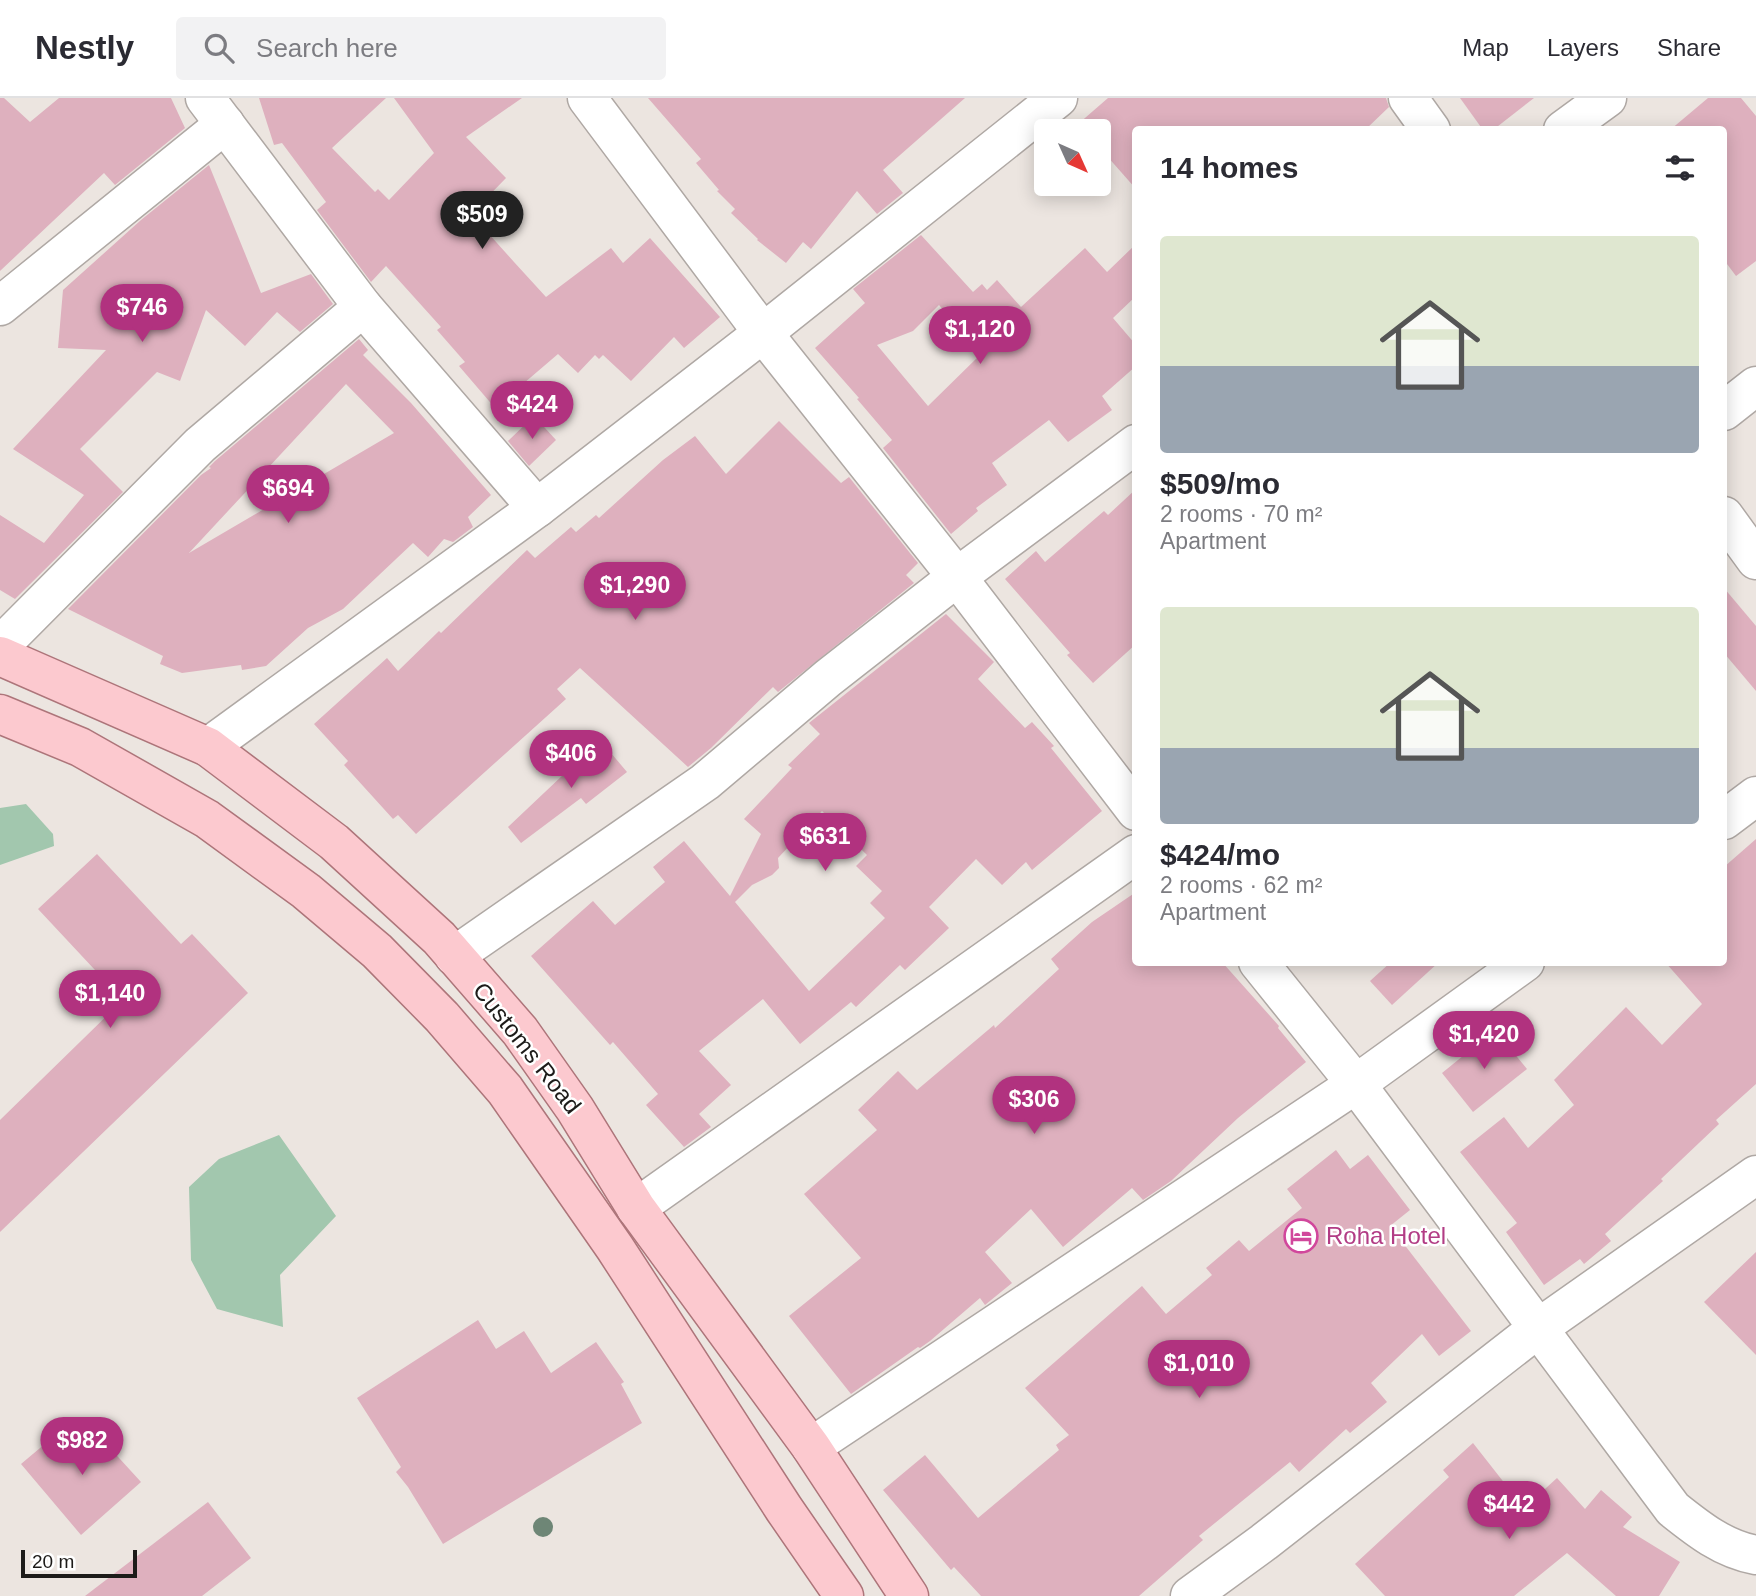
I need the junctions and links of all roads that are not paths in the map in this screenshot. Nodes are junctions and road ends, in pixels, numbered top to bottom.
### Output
1 (587, 98) edge
2 (1058, 98) edge
3 (1408, 98) edge
4 (1607, 98) edge
5 (215, 111) edge
6 (1429, 126) edge
7 (1568, 126) edge
8 (0, 306) edge
9 (363, 307) junction
10 (763, 332) junction
11 (1756, 386) edge
12 (1727, 409) edge
13 (1132, 447) edge
14 (537, 508) junction
15 (1727, 520) edge
16 (1756, 560) edge
17 (957, 576) junction
18 (0, 646) edge
19 (0, 656) edge
20 (0, 714) edge
21 (208, 747) junction
22 (1756, 796) edge
23 (1132, 806) edge
24 (1727, 818) edge
25 (1132, 857) edge
26 (454, 956) junction
27 (1261, 966) edge
28 (1519, 966) edge
29 (1356, 1084) junction
30 (1756, 1175) edge
31 (636, 1208) junction
32 (1537, 1329) junction
33 (811, 1447) junction
34 (1756, 1555) edge
35 (844, 1596) edge
36 (909, 1596) edge
37 (1190, 1596) edge

1 - 10 street
2 - 10 street
3 - 6 street
4 - 7 street
5 - 8 street
5 - 9 street
9 - 14 street
9 - 18 street
10 - 14 street
10 - 17 street
11 - 12 street
13 - 17 street
14 - 21 street
15 - 16 street
17 - 23 street
17 - 26 street
19 - 21 main road, Customs Road
20 - 35 main road, Customs Road
21 - 26 main road, Customs Road
22 - 24 street
25 - 31 street
26 - 31 main road, Customs Road
27 - 29 street
28 - 29 street
29 - 32 street
29 - 33 street
30 - 32 street
31 - 33 main road, Customs Road
32 - 34 street
32 - 37 street
33 - 36 main road, Customs Road

